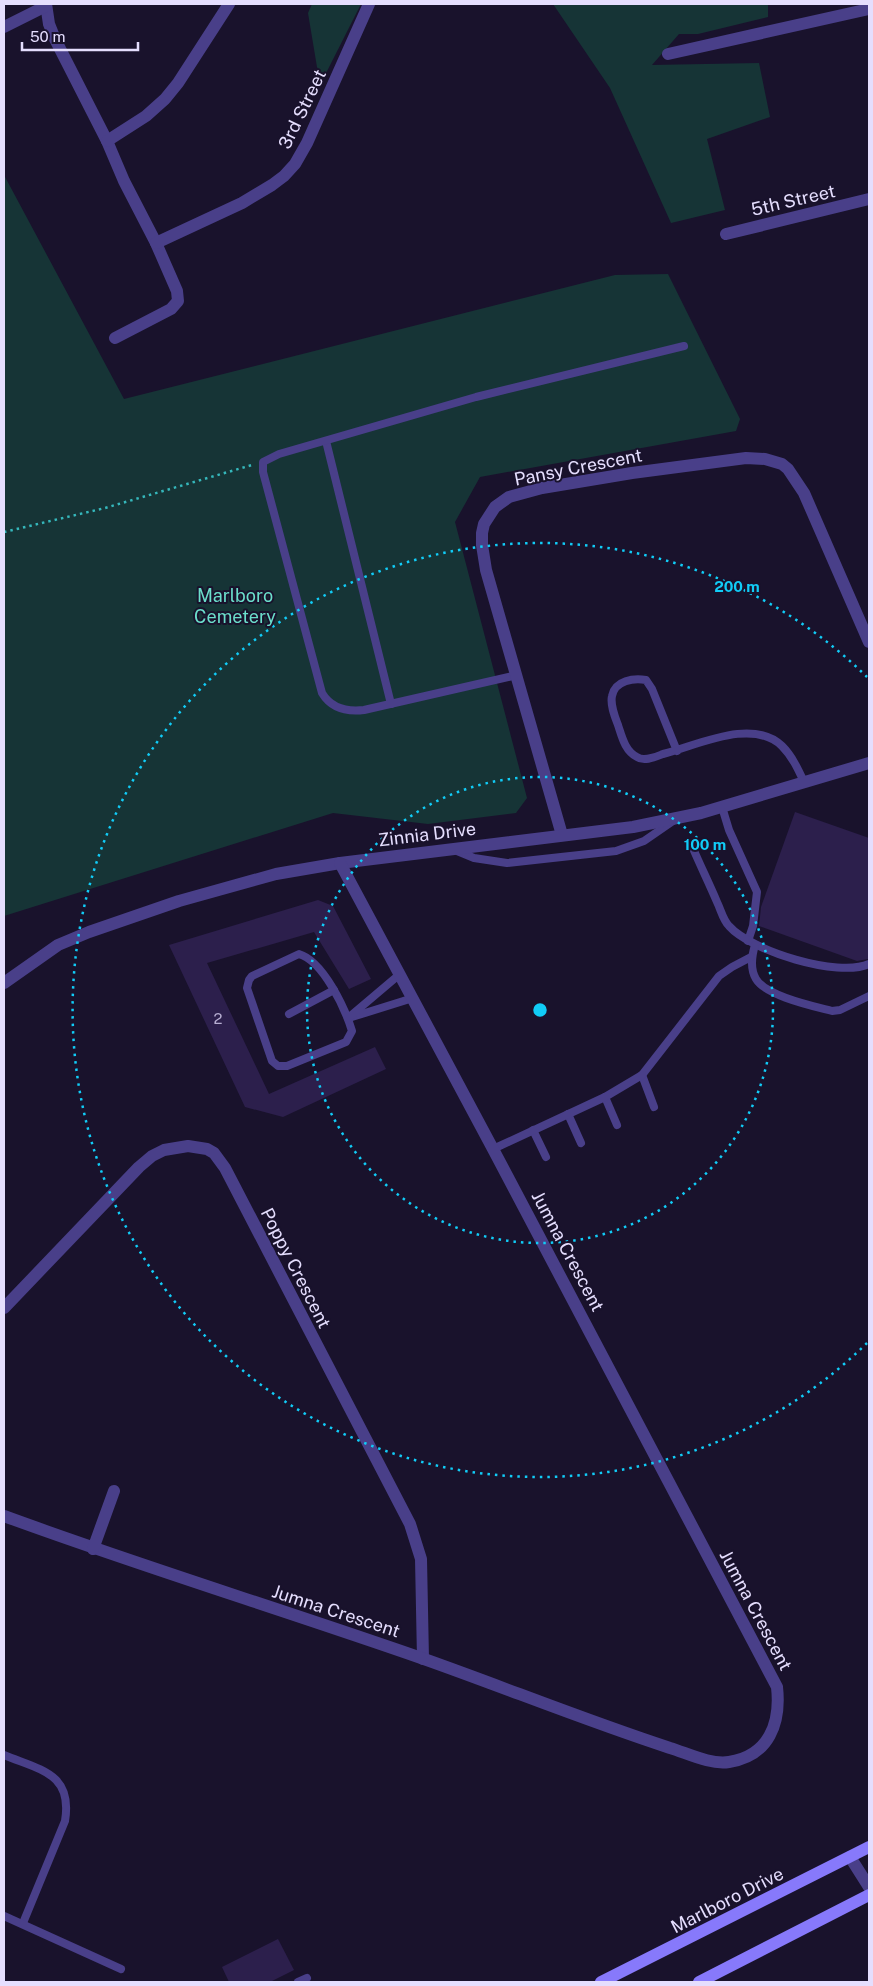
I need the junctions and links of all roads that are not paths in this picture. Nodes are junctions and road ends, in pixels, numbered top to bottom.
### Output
1 (228, 4) edge
2 (369, 4) edge
3 (46, 5) edge
4 (869, 9) edge
5 (4, 27) edge
6 (668, 54) dead end
7 (107, 142) junction
8 (869, 200) edge
9 (726, 234) dead end
10 (156, 243) junction
11 (115, 338) dead end
12 (684, 346) dead end
13 (326, 441) junction
14 (869, 642) edge
15 (517, 675) junction
16 (391, 704) junction
17 (677, 751) junction
18 (869, 763) edge
19 (804, 782) junction
20 (722, 807) junction
21 (679, 818) junction
22 (562, 835) junction
23 (692, 846) dead end
24 (452, 848) junction
25 (340, 863) junction
26 (752, 943) junction
27 (751, 957) junction
28 (869, 964) edge
29 (400, 974) junction
30 (4, 983) edge
31 (334, 990) junction
32 (869, 996) edge
33 (413, 998) junction
34 (289, 1014) dead end
35 (348, 1018) junction
36 (642, 1075) junction
37 (605, 1097) junction
38 (654, 1107) dead end
39 (568, 1114) junction
40 (617, 1125) dead end
41 (533, 1130) junction
42 (581, 1143) dead end
43 (493, 1149) junction
44 (546, 1157) dead end
45 (4, 1308) edge
46 (114, 1491) dead end
47 (4, 1516) edge
48 (93, 1549) junction
49 (424, 1659) junction
50 (4, 1755) edge
51 (869, 1847) edge
52 (850, 1857) junction
53 (869, 1887) edge
54 (869, 1895) edge
55 (4, 1916) edge
56 (22, 1923) junction
57 (121, 1969) dead end
58 (307, 1978) dead end
59 (298, 1982) edge
60 (601, 1982) edge
61 (699, 1982) edge

1 - 7 street
2 - 10 street, 3rd Street
3 - 5 street
3 - 7 street
4 - 6 street
7 - 10 street
8 - 9 street, 5th Street
10 - 11 street
12 - 13 lane
13 - 16 lane
13 - 16 lane
14 - 15 street, Pansy Crescent
15 - 16 lane
15 - 22 street, Pansy Crescent
17 - 17 lane
17 - 19 lane
18 - 19 street, Zinnia Drive
19 - 20 street, Zinnia Drive
20 - 21 street, Zinnia Drive
20 - 26 lane
21 - 22 street, Zinnia Drive
21 - 24 lane
22 - 24 street, Zinnia Drive
23 - 26 lane
24 - 25 street, Zinnia Drive
25 - 29 street, Jumna Crescent
25 - 30 street, Zinnia Drive
26 - 27 lane
26 - 28 lane
27 - 32 lane
27 - 36 lane
29 - 33 street, Jumna Crescent
29 - 35 lane
31 - 34 lane
31 - 35 lane
31 - 35 lane
33 - 35 lane
33 - 43 street, Jumna Crescent
36 - 37 lane
36 - 38 lane
37 - 39 lane
37 - 40 lane
39 - 41 lane
39 - 42 lane
41 - 43 lane
41 - 44 lane
43 - 49 street, Jumna Crescent
45 - 49 street, Poppy Crescent
46 - 48 street
47 - 48 street, Jumna Crescent
48 - 49 street, Jumna Crescent
50 - 56 lane
51 - 52 main road, Marlboro Drive
52 - 53 street
52 - 60 main road, Marlboro Drive
54 - 61 main road
55 - 56 lane
56 - 57 lane
58 - 59 lane

